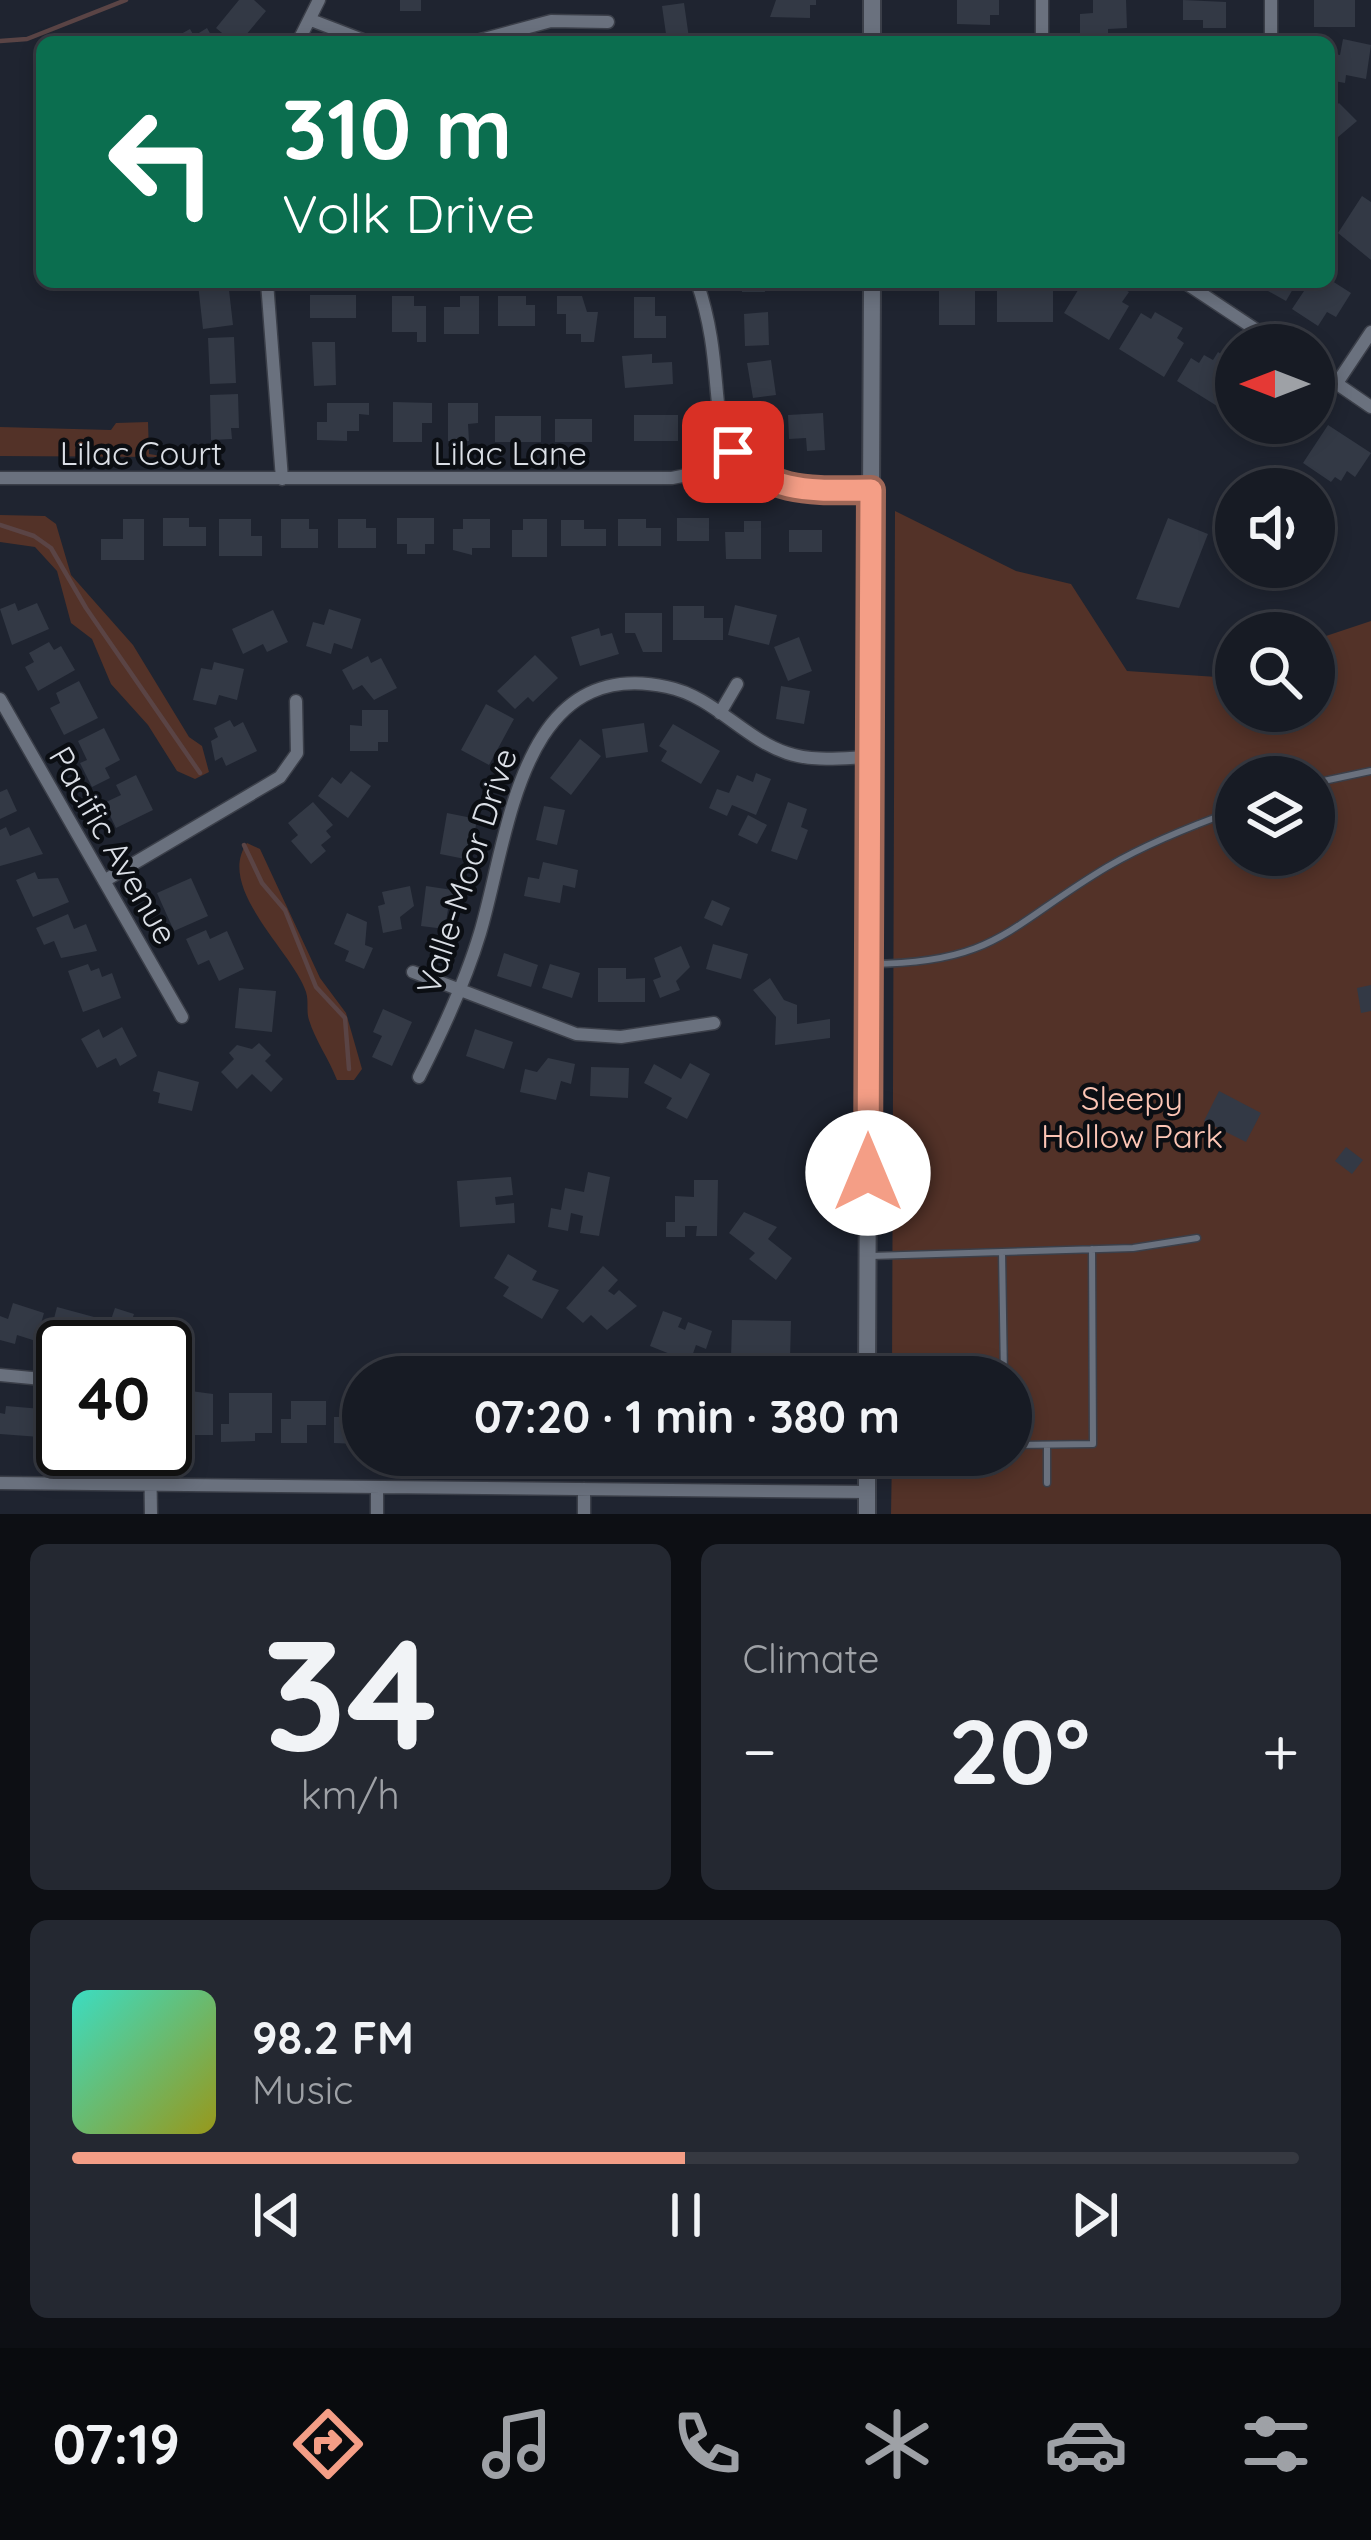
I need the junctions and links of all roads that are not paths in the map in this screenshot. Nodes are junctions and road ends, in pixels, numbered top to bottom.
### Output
1 (319, 0) edge
2 (872, 0) edge
3 (1042, 0) edge
4 (1271, 0) edge
5 (311, 20) junction
6 (608, 22) dead end
7 (302, 36) edge
8 (352, 36) edge
9 (495, 36) edge
10 (872, 36) edge
11 (1042, 36) edge
12 (1271, 36) edge
13 (267, 288) edge
14 (699, 288) edge
15 (872, 288) edge
16 (1193, 288) edge
17 (1247, 324) edge
18 (1371, 332) edge
19 (1336, 383) joint
20 (1371, 407) edge
21 (733, 452) junction
22 (0, 478) edge
23 (282, 479) junction
24 (871, 490) junction
25 (737, 684) dead end
26 (0, 699) edge
27 (296, 701) dead end
28 (720, 713) junction
29 (6, 724) edge
30 (869, 757) junction
31 (1371, 771) edge
32 (1335, 779) edge
33 (1215, 818) edge
34 (104, 881) junction
35 (868, 964) junction
36 (413, 972) dead end
37 (460, 990) junction
38 (182, 1017) dead end
39 (714, 1023) dead end
40 (419, 1077) dead end
41 (1197, 1238) dead end
42 (1092, 1249) junction
43 (1003, 1252) junction
44 (868, 1256) junction
45 (868, 1356) edge
46 (1004, 1356) edge
47 (0, 1375) edge
48 (36, 1378) edge
49 (1032, 1445) edge
50 (1047, 1445) junction
51 (151, 1476) edge
52 (867, 1476) edge
53 (1047, 1483) dead end
54 (0, 1484) edge
55 (151, 1485) junction
56 (376, 1487) junction
57 (584, 1489) junction
58 (867, 1492) junction
59 (151, 1514) edge
60 (376, 1514) edge
61 (584, 1514) edge
62 (867, 1514) edge

1 - 5 street
2 - 10 street
3 - 11 street
4 - 12 street
5 - 7 street
5 - 8 street
6 - 9 street
13 - 23 street
14 - 21 street
15 - 24 street
16 - 17 street
18 - 19 street
19 - 20 street
21 - 23 street, Lilac Lane
21 - 24 street
22 - 23 street, Lilac Court
24 - 30 street
25 - 28 street
26 - 29 street, Pacific Avenue
27 - 34 street
28 - 30 street, Valle-Moor Drive
28 - 37 street, Valle-Moor Drive
29 - 34 street, Pacific Avenue
30 - 35 street
31 - 32 lane
33 - 35 lane
34 - 38 street, Pacific Avenue
35 - 44 street
36 - 37 street
37 - 39 street
37 - 40 street, Valle-Moor Drive
41 - 42 lane
42 - 43 lane
42 - 50 lane
43 - 44 lane
43 - 46 lane
44 - 45 street
47 - 48 street
49 - 50 lane
50 - 53 lane
51 - 55 street
52 - 58 street
54 - 55 street
55 - 56 street
55 - 59 street
56 - 57 street
56 - 60 street
57 - 58 street
57 - 61 street
58 - 62 street

